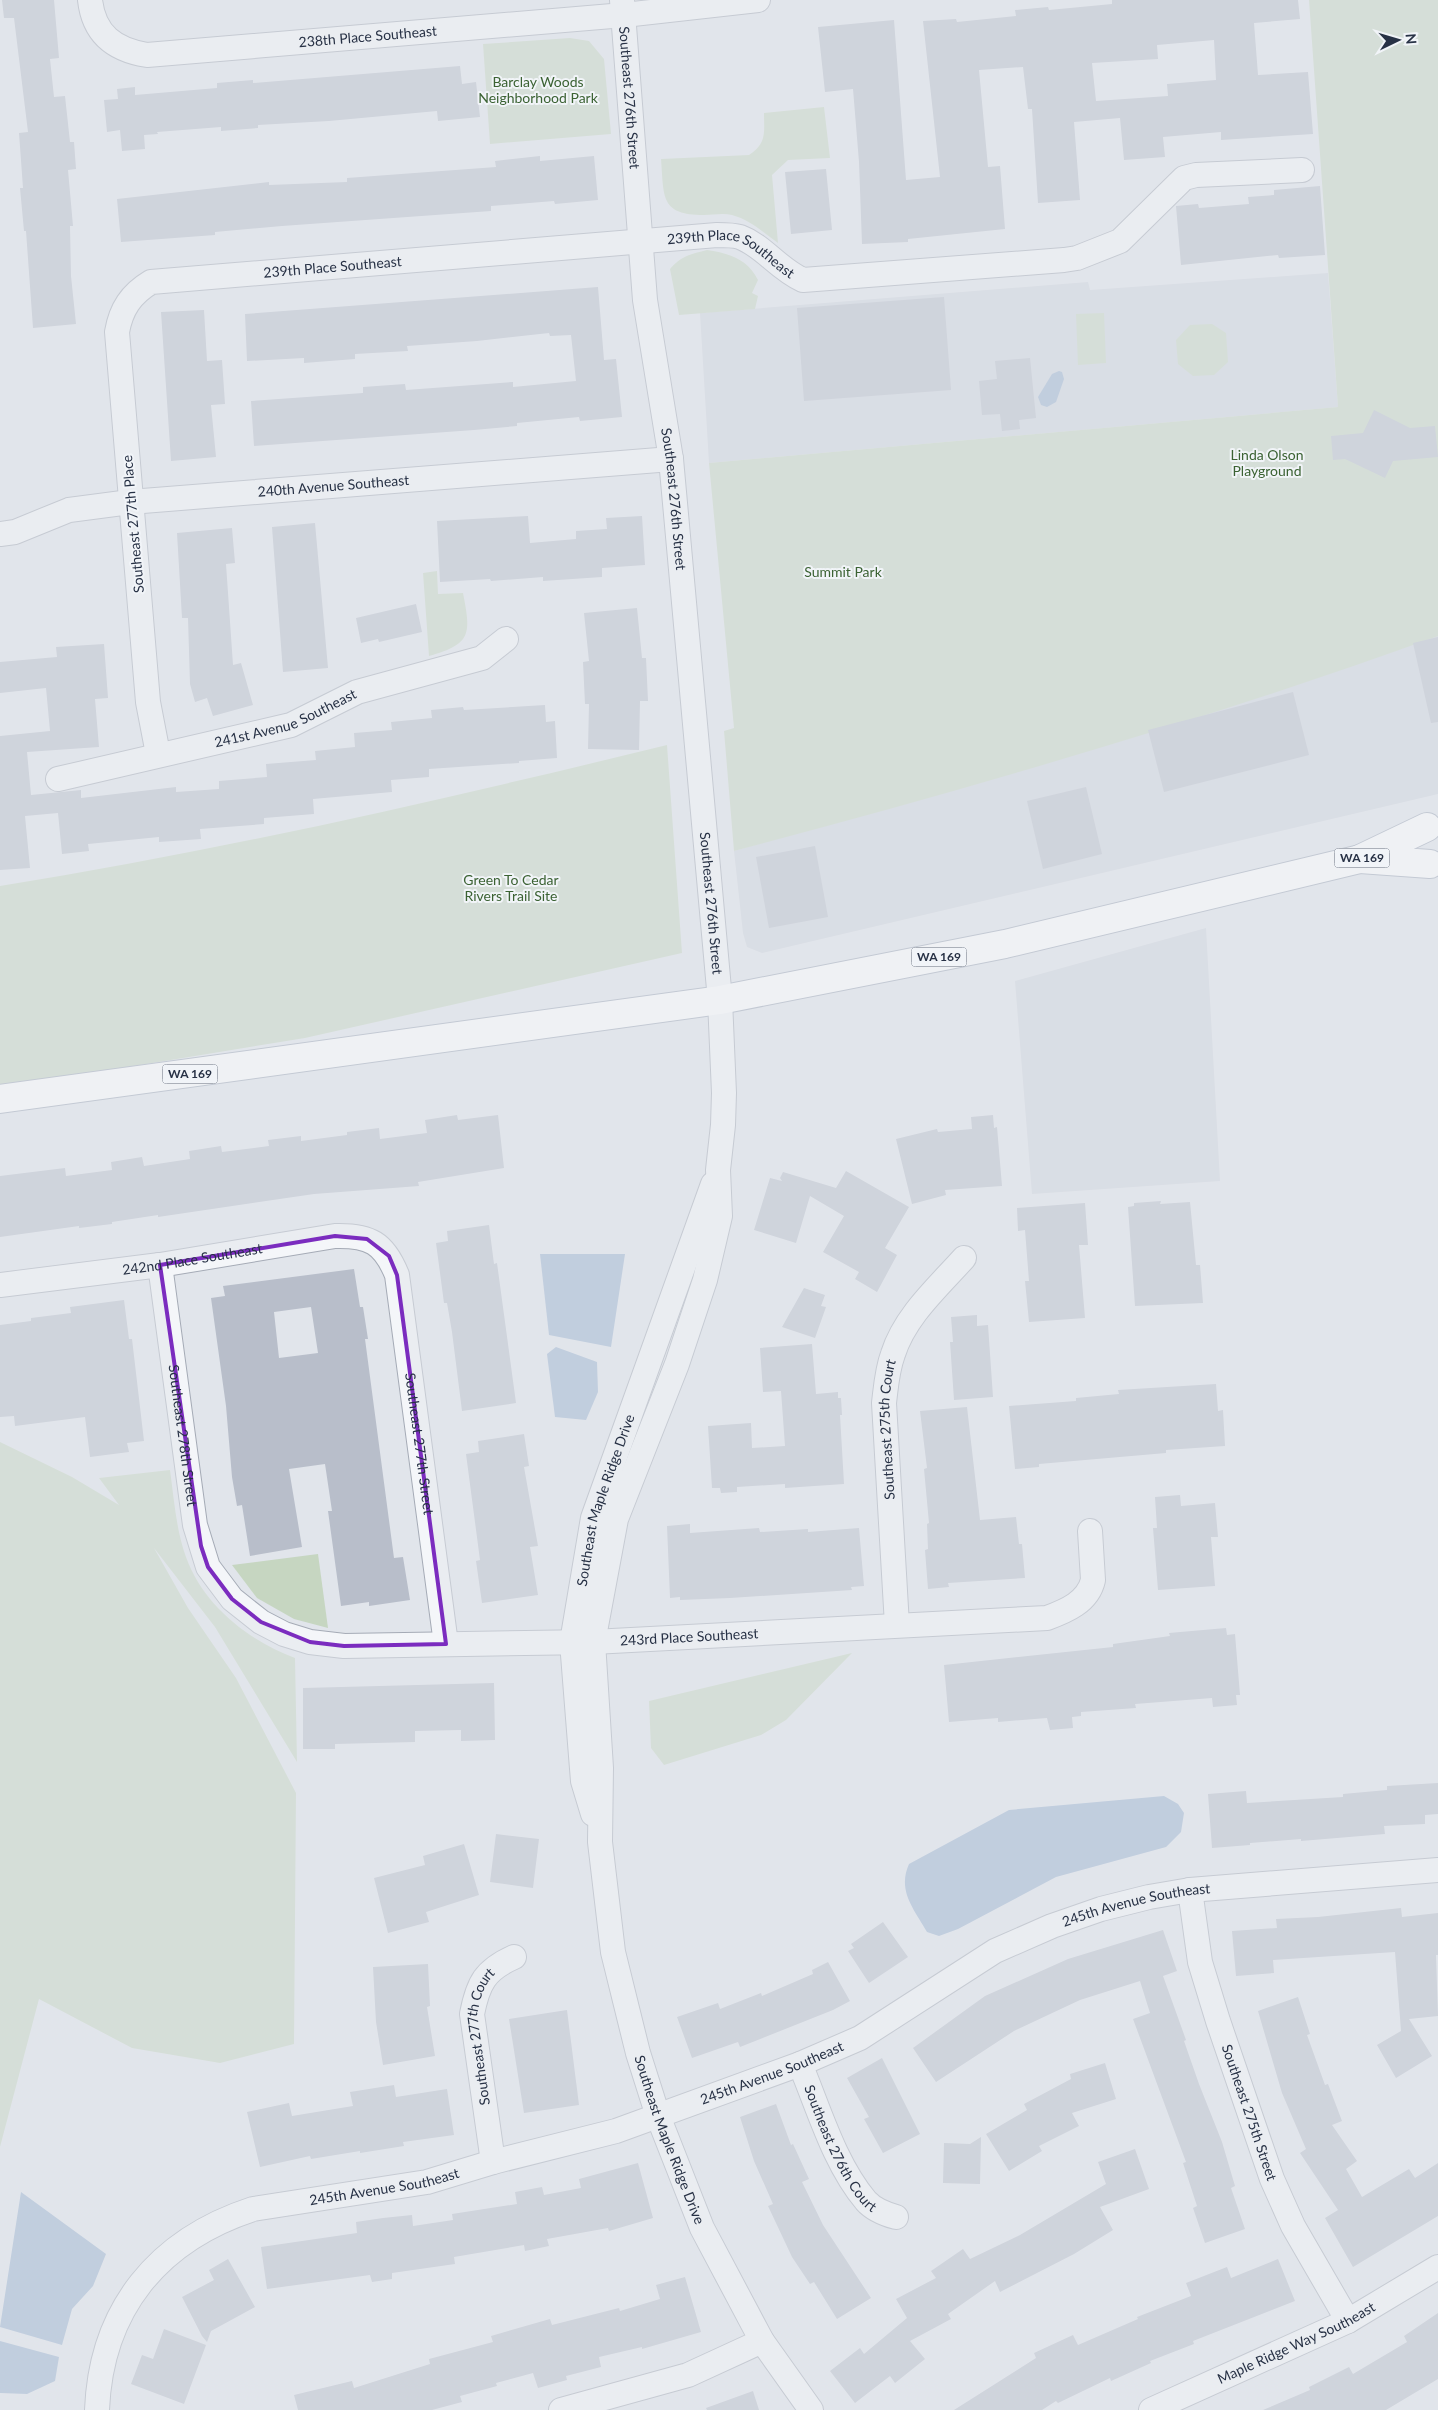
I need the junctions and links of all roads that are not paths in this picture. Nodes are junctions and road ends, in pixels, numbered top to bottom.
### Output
1 (90, 0) edge
2 (758, 0) edge
3 (623, 7) edge
4 (1302, 170) dead end
5 (641, 242) junction
6 (132, 296) joint
7 (671, 459) junction
8 (130, 502) junction
9 (0, 534) edge
10 (506, 639) dead end
11 (158, 754) junction
12 (58, 779) dead end
13 (1432, 818) edge
14 (1360, 859) junction
15 (1434, 869) edge
16 (720, 1000) junction
17 (0, 1099) edge
18 (382, 1249) joint
19 (964, 1258) dead end
20 (160, 1265) junction
21 (0, 1284) edge
22 (1090, 1530) dead end
23 (232, 1599) joint
24 (897, 1626) junction
25 (583, 1642) junction
26 (446, 1644) junction
27 (1438, 1870) edge
28 (1190, 1890) junction
29 (514, 1956) dead end
30 (800, 2064) junction
31 (658, 2116) junction
32 (493, 2162) junction
33 (896, 2217) dead end
34 (1438, 2267) edge
35 (1348, 2321) junction
36 (762, 2341) junction
37 (97, 2410) edge
38 (561, 2410) edge
39 (811, 2410) edge
40 (1150, 2410) edge

1 - 3 street, 238th Place Southeast
2 - 3 street, 238th Place Southeast
3 - 5 street, Southeast 276th Street
4 - 5 street, 239th Place Southeast
5 - 6 street, 239th Place Southeast
5 - 7 street, Southeast 276th Street
6 - 8 street, Southeast 277th Place
7 - 8 street, 240th Avenue Southeast
7 - 16 street, Southeast 276th Street
8 - 9 street, 240th Avenue Southeast
8 - 11 street, Southeast 277th Place
10 - 11 street, 241st Avenue Southeast
11 - 12 street, 241st Avenue Southeast
13 - 14 main road, WA 169
13 - 15 main road, WA 169
14 - 15 main road, WA 169
14 - 16 main road, WA 169
16 - 17 main road, WA 169
16 - 25 street, Southeast Maple Ridge Drive
18 - 20 street, 242nd Place Southeast
18 - 26 street, Southeast 277th Street
19 - 24 street, Southeast 275th Court
20 - 21 street, 242nd Place Southeast
20 - 23 street, Southeast 278th Street
22 - 24 street, 243rd Place Southeast
23 - 26 street, 243rd Place Southeast
24 - 25 street, 243rd Place Southeast
25 - 26 street, 243rd Place Southeast
25 - 31 street, Southeast Maple Ridge Drive
27 - 28 street, 245th Avenue Southeast
28 - 30 street, 245th Avenue Southeast
28 - 35 street, Southeast 275th Street
29 - 32 street, Southeast 277th Court
30 - 31 street, 245th Avenue Southeast
30 - 33 street, Southeast 276th Court
31 - 32 street, 245th Avenue Southeast
31 - 36 street, Southeast Maple Ridge Drive
32 - 37 street, 245th Avenue Southeast
34 - 35 street, Maple Ridge Way Southeast
35 - 40 street, Maple Ridge Way Southeast
36 - 38 street
36 - 39 street, Southeast Maple Ridge Drive

